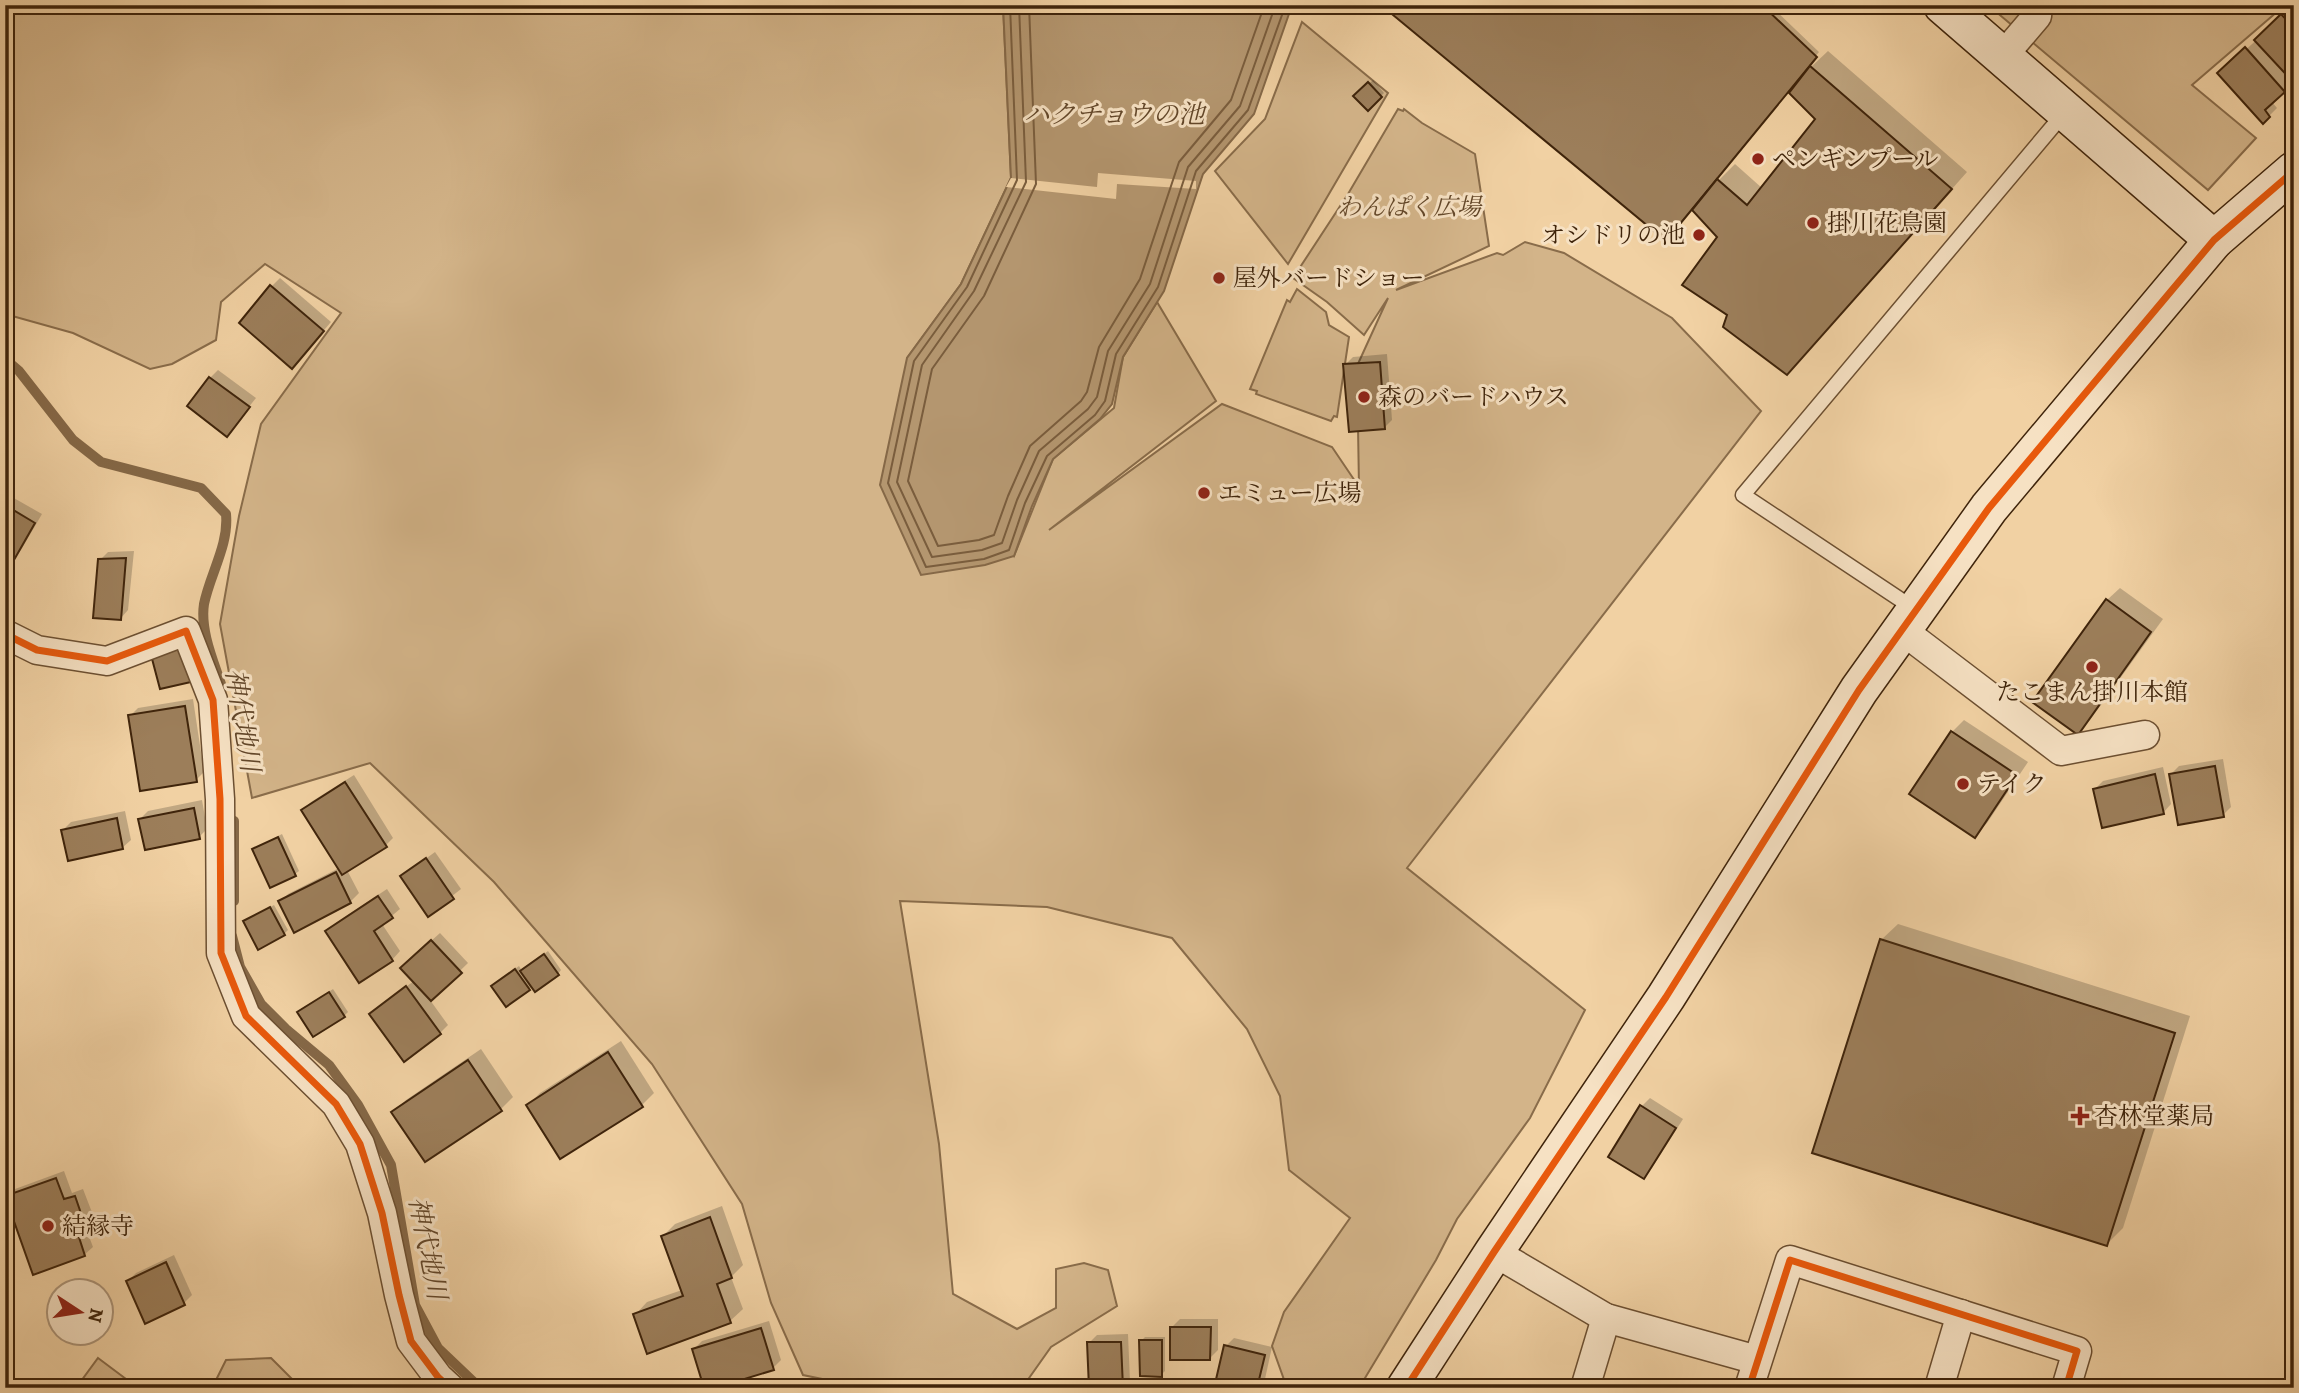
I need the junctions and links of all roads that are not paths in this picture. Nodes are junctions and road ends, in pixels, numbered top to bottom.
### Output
1 (1943, 5) edge
2 (2038, 5) edge
3 (2002, 57) junction
4 (2066, 111) junction
5 (2292, 174) edge
6 (2214, 240) junction
7 (1909, 620) junction
8 (5, 634) edge
9 (2146, 735) dead end
10 (1494, 1252) junction
11 (1961, 1314) junction
12 (1606, 1318) junction
13 (1757, 1360) junction
14 (450, 1388) edge
15 (1406, 1388) edge
16 (1585, 1388) edge
17 (1749, 1388) edge
18 (1939, 1388) edge
19 (2066, 1388) edge

1 - 3 street
2 - 3 street
3 - 4 street
4 - 6 street
4 - 7 lane
5 - 6 street
6 - 7 street
7 - 9 street
7 - 10 street
8 - 14 street
10 - 12 street
10 - 15 street
11 - 13 street
11 - 18 street
11 - 19 street
12 - 13 street
12 - 16 street
13 - 17 street

